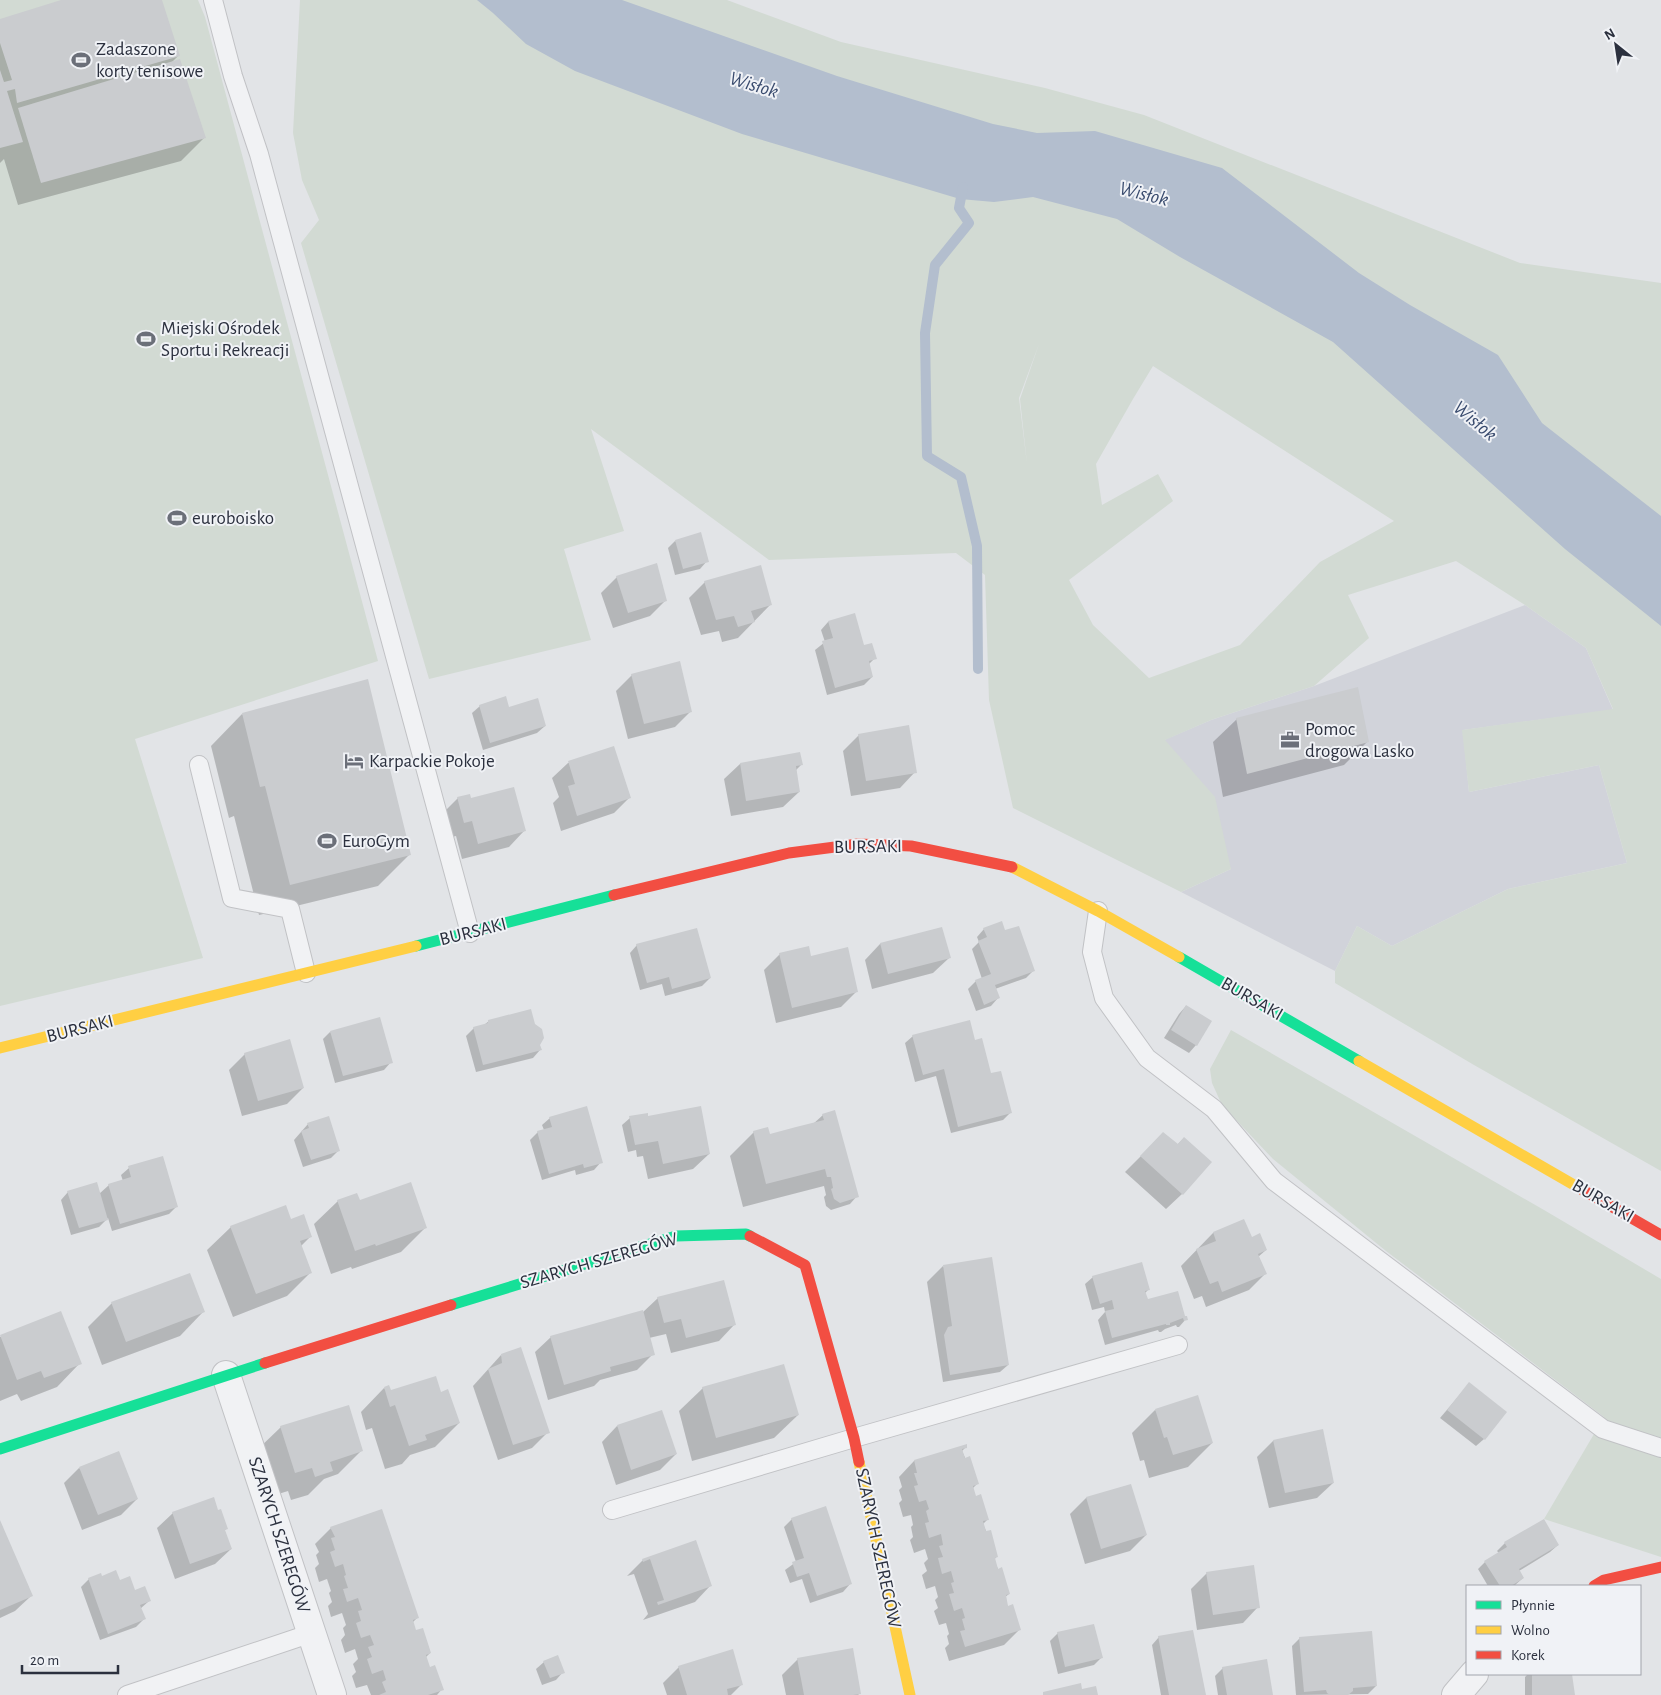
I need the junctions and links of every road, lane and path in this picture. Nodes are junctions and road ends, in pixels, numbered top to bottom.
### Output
1 (213, 0) edge
2 (199, 765) dead end
3 (1098, 911) junction
4 (470, 933) junction
5 (306, 973) junction
6 (0, 1048) edge
7 (1661, 1235) edge
8 (1178, 1345) dead end
9 (226, 1375) junction
10 (854, 1438) junction
11 (1661, 1448) edge
12 (0, 1449) edge
13 (612, 1510) dead end
14 (1661, 1567) edge
15 (1596, 1585) edge
16 (312, 1633) junction
17 (1473, 1675) edge
18 (127, 1695) edge
19 (332, 1695) edge
20 (910, 1695) edge
21 (1456, 1695) edge

1 - 4 lane
2 - 5 lane
3 - 4 street, BURSAKI
3 - 7 street, BURSAKI
3 - 11 lane
4 - 5 street, BURSAKI
5 - 6 street, BURSAKI
8 - 10 lane
9 - 10 street, SZARYCH SZEREGÓW
9 - 12 street, SZARYCH SZEREGÓW
9 - 16 street, SZARYCH SZEREGÓW
10 - 13 lane
10 - 20 street, SZARYCH SZEREGÓW
14 - 15 street
16 - 18 lane
16 - 19 street, SZARYCH SZEREGÓW
17 - 21 street

